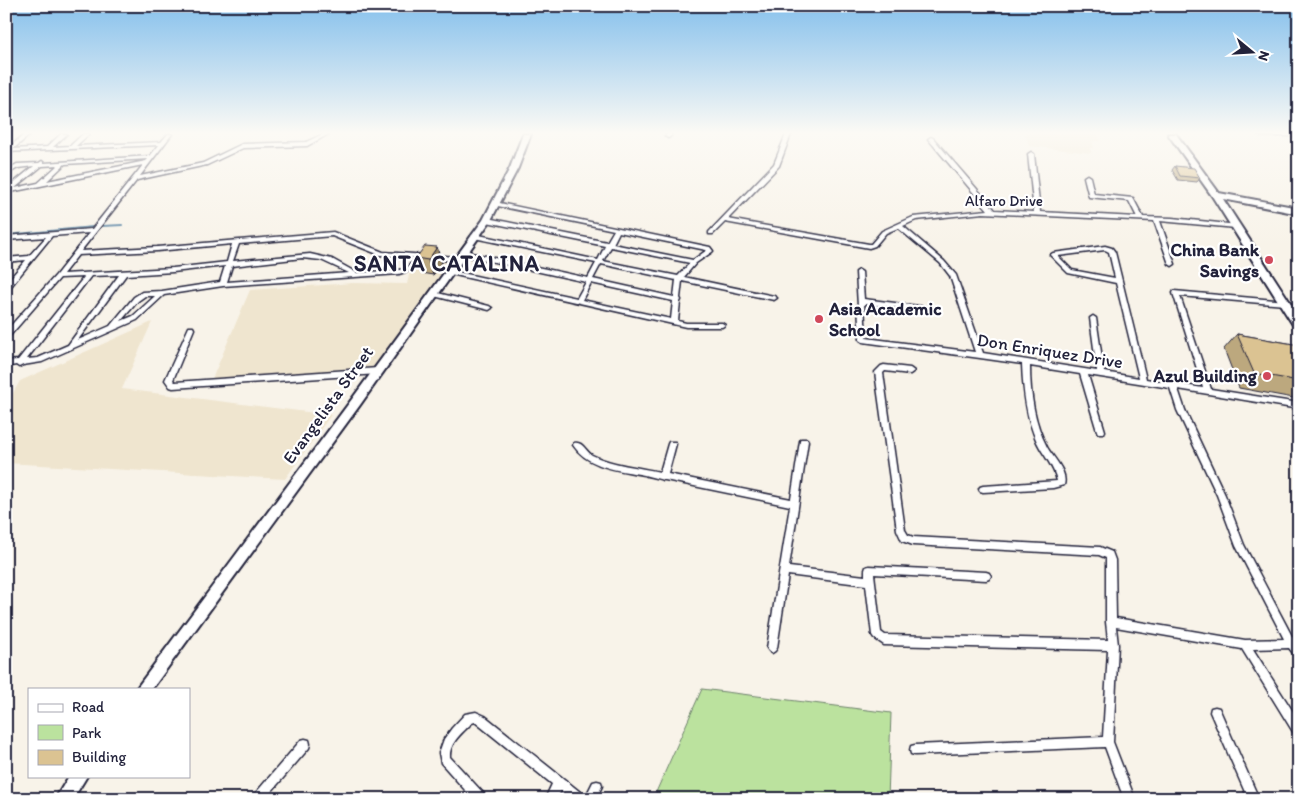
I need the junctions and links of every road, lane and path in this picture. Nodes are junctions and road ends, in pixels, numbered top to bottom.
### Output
1 (31, 172) edge
2 (54, 172) edge
3 (80, 172) edge
4 (100, 172) edge
5 (140, 172) edge
6 (169, 172) edge
7 (512, 172) edge
8 (771, 172) edge
9 (959, 172) edge
10 (1032, 172) edge
11 (1199, 172) edge
12 (1087, 177) dead end
13 (74, 178) junction
14 (134, 179) junction
15 (39, 185) junction
16 (7, 191) edge
17 (1216, 195) junction
18 (494, 204) junction
19 (992, 210) junction
20 (1299, 211) edge
21 (1036, 213) junction
22 (1141, 218) junction
23 (1156, 219) junction
24 (487, 220) junction
25 (724, 220) junction
26 (899, 226) junction
27 (1236, 226) junction
28 (617, 230) junction
29 (93, 231) junction
30 (711, 233) dead end
31 (51, 234) junction
32 (474, 236) junction
33 (6, 238) edge
34 (236, 243) junction
35 (610, 245) junction
36 (76, 253) junction
37 (460, 256) junction
38 (422, 257) junction
39 (32, 258) junction
40 (6, 260) edge
41 (601, 262) junction
42 (694, 262) junction
43 (230, 263) junction
44 (1172, 264) dead end
45 (448, 272) junction
46 (859, 272) dead end
47 (124, 273) junction
48 (355, 274) junction
49 (89, 275) junction
50 (58, 276) junction
51 (679, 279) junction
52 (591, 280) junction
53 (1118, 281) junction
54 (223, 284) junction
55 (6, 288) edge
56 (162, 293) junction
57 (434, 294) junction
58 (774, 298) dead end
59 (579, 300) junction
60 (678, 300) junction
61 (861, 302) junction
62 (1285, 304) junction
63 (488, 308) dead end
64 (926, 309) dead end
65 (1296, 317) edge
66 (1093, 318) dead end
67 (674, 322) junction
68 (722, 325) dead end
69 (1299, 325) edge
70 (112, 328) junction
71 (191, 330) dead end
72 (6, 336) edge
73 (70, 345) junction
74 (980, 355) junction
75 (1026, 363) junction
76 (6, 364) edge
77 (19, 364) junction
78 (378, 371) junction
79 (910, 371) dead end
80 (1083, 372) junction
81 (1101, 375) junction
82 (1143, 381) junction
83 (1172, 386) junction
84 (1208, 392) junction
85 (1299, 406) edge
86 (1101, 430) dead end
87 (804, 441) dead end
88 (672, 444) dead end
89 (577, 445) dead end
90 (663, 477) junction
91 (983, 489) dead end
92 (793, 504) junction
93 (784, 570) junction
94 (986, 576) dead end
95 (869, 581) junction
96 (1111, 622) junction
97 (1291, 643) junction
98 (1113, 645) junction
99 (1245, 645) junction
100 (772, 648) dead end
101 (1299, 654) edge
102 (144, 688) edge
103 (1215, 712) dead end
104 (1299, 731) edge
105 (1108, 742) junction
106 (305, 744) dead end
107 (915, 750) dead end
108 (78, 778) edge
109 (559, 783) junction
110 (597, 786) dead end
111 (63, 799) edge
112 (258, 799) edge
113 (481, 799) edge
114 (550, 799) edge
115 (580, 799) edge
116 (590, 799) edge
117 (1130, 799) edge
118 (1254, 799) edge

1 - 16 street
2 - 15 street
3 - 13 street
4 - 13 street
5 - 14 street
6 - 14 street
7 - 18 main road, Evangelista Street
8 - 25 street
9 - 19 street
10 - 21 street
11 - 17 main road
12 - 22 street
13 - 15 street
14 - 29 street
15 - 16 street
17 - 20 main road
17 - 27 main road
18 - 24 main road, Evangelista Street
18 - 28 street
19 - 21 street, Alfaro Drive
19 - 26 street, Alfaro Drive
21 - 22 street, Alfaro Drive
22 - 23 street, Alfaro Drive
23 - 27 street, Alfaro Drive
23 - 44 street
24 - 32 main road, Evangelista Street
24 - 35 street
25 - 26 street, Alfaro Drive
25 - 30 street
26 - 74 street
27 - 62 main road
28 - 35 street
28 - 42 street
29 - 31 street
29 - 36 street
31 - 33 street
31 - 39 street
32 - 37 main road, Evangelista Street
32 - 41 street
34 - 36 street
34 - 38 street
34 - 43 street
35 - 41 street
35 - 42 street
36 - 50 street
37 - 38 street
37 - 45 main road, Evangelista Street
37 - 52 street
38 - 48 street
39 - 40 street
39 - 55 street
41 - 51 street
41 - 52 street
42 - 51 street
43 - 47 street
43 - 48 street
43 - 54 street
45 - 57 main road, Evangelista Street
45 - 59 street
46 - 61 street, Don Enriquez Drive
47 - 49 street
47 - 73 street
48 - 54 street
49 - 50 street
49 - 77 street
50 - 72 street
51 - 58 street
51 - 60 street
52 - 59 street
52 - 60 street
53 - 53 street
53 - 82 street
54 - 56 street
56 - 70 street
56 - 70 street
57 - 63 street
57 - 78 main road, Evangelista Street
59 - 67 street
60 - 67 street
61 - 64 street
61 - 74 street, Don Enriquez Drive
62 - 65 main road
62 - 84 street
65 - 69 main road
66 - 81 street
67 - 68 street
70 - 73 street
71 - 78 street
73 - 77 street
74 - 75 street, Don Enriquez Drive
75 - 80 street, Don Enriquez Drive
75 - 91 street
76 - 77 street
78 - 102 main road, Evangelista Street
79 - 96 street
80 - 81 street, Don Enriquez Drive
80 - 86 street
81 - 82 street, Don Enriquez Drive
82 - 83 street, Don Enriquez Drive
83 - 84 street, Don Enriquez Drive
83 - 97 street
84 - 85 street, Don Enriquez Drive
87 - 92 street
88 - 90 street
89 - 90 street
90 - 92 street
92 - 93 street
93 - 95 street
93 - 100 street
94 - 95 street
95 - 98 street
96 - 98 street
96 - 99 street
97 - 99 street
97 - 101 street
98 - 105 street
99 - 104 street
103 - 118 street
105 - 107 street
105 - 117 street
106 - 112 street
108 - 111 main road
109 - 113 street
109 - 114 street
109 - 115 street
110 - 116 street

